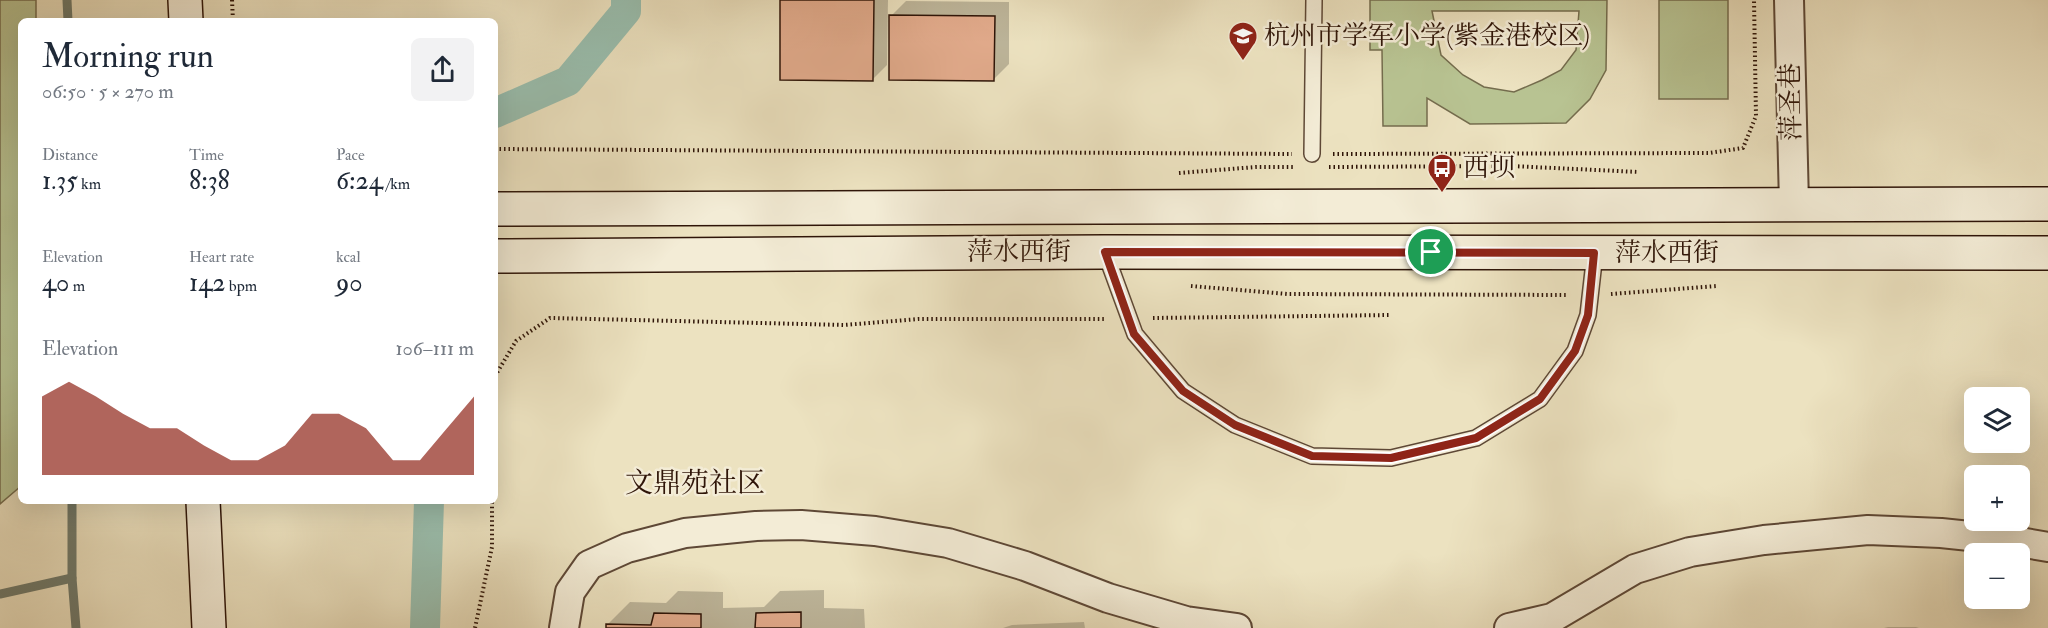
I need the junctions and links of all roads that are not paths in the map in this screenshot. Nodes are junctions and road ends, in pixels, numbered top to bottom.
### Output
1 (185, 0) edge
2 (1314, 0) edge
3 (1789, 0) edge
4 (186, 18) edge
5 (1312, 154) road end
6 (1794, 204) junction
7 (2048, 204) edge
8 (510, 209) edge
9 (1105, 252) junction
10 (1594, 253) junction
11 (2048, 253) edge
12 (511, 256) edge
13 (203, 504) edge
14 (2048, 547) edge
15 (209, 628) edge
16 (564, 628) edge
17 (1238, 628) edge
18 (1509, 628) edge

1 - 4 main road
2 - 5 lane
3 - 6 street, 萍圣巷
6 - 7 main road, 萍水西街
6 - 8 main road, 萍水西街
9 - 10 main road, 萍水西街
9 - 10 lane
9 - 12 main road, 萍水西街
10 - 11 main road, 萍水西街
13 - 15 main road
14 - 18 street
16 - 17 street

